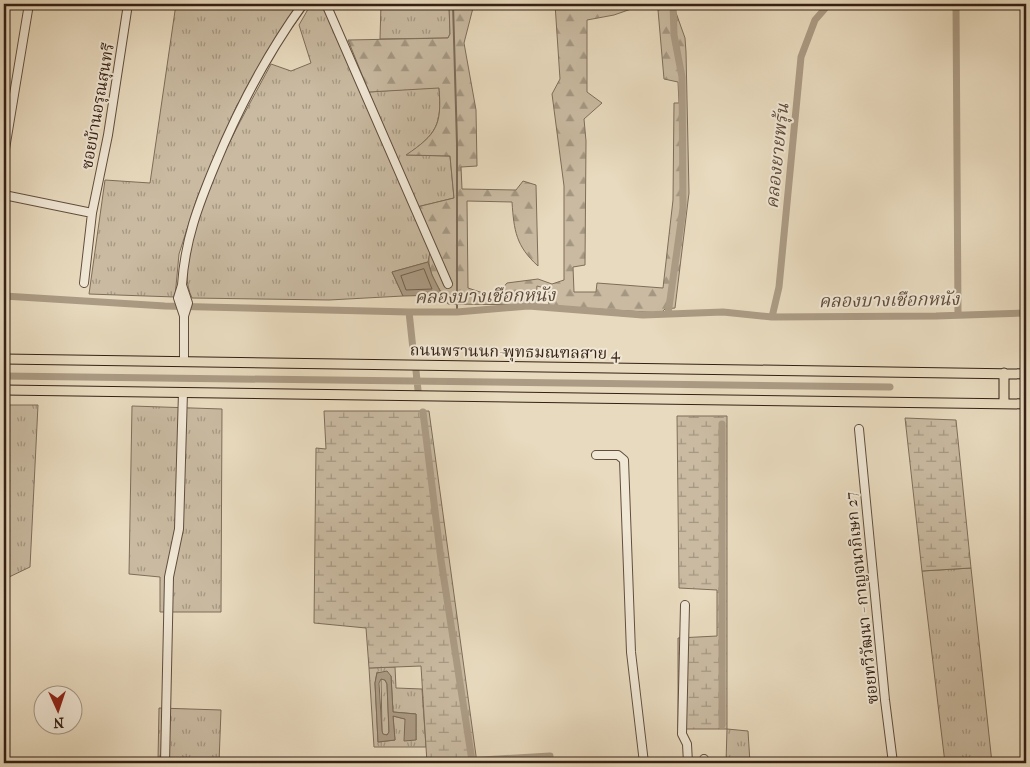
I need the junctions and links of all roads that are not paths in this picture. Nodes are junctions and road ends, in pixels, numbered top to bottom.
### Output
1 (29, 4) edge
2 (128, 4) edge
3 (303, 4) edge
4 (326, 4) edge
5 (4, 155) edge
6 (4, 195) edge
7 (92, 213) junction
8 (84, 283) dead end
9 (448, 284) dead end
10 (4, 359) edge
11 (184, 362) junction
12 (1004, 373) junction
13 (1026, 374) edge
14 (4, 390) edge
15 (183, 392) junction
16 (1004, 403) junction
17 (1026, 404) edge
18 (859, 429) dead end
19 (596, 455) dead end
20 (685, 605) dead end
21 (166, 762) edge
22 (644, 763) edge
23 (688, 763) edge
24 (893, 763) edge

1 - 5 street
2 - 7 street, ซอยบ้านอรุณสุนทรี
3 - 11 street
4 - 9 street
6 - 7 street
7 - 8 street, ซอยบ้านอรุณสุนทรี
10 - 11 main road, ถนนพรานนก-พุทธมณฑลสาย 4
11 - 12 main road, ถนนพรานนก-พุทธมณฑลสาย 4
12 - 13 main road, ถนนพรานนก-พุทธมณฑลสาย 4
12 - 16 main road
14 - 15 main road
15 - 16 main road
15 - 21 street
16 - 17 main road
18 - 24 street, ซอยทวีวัฒนา - กาญจนาภิเษก 27
19 - 22 street
20 - 23 street

